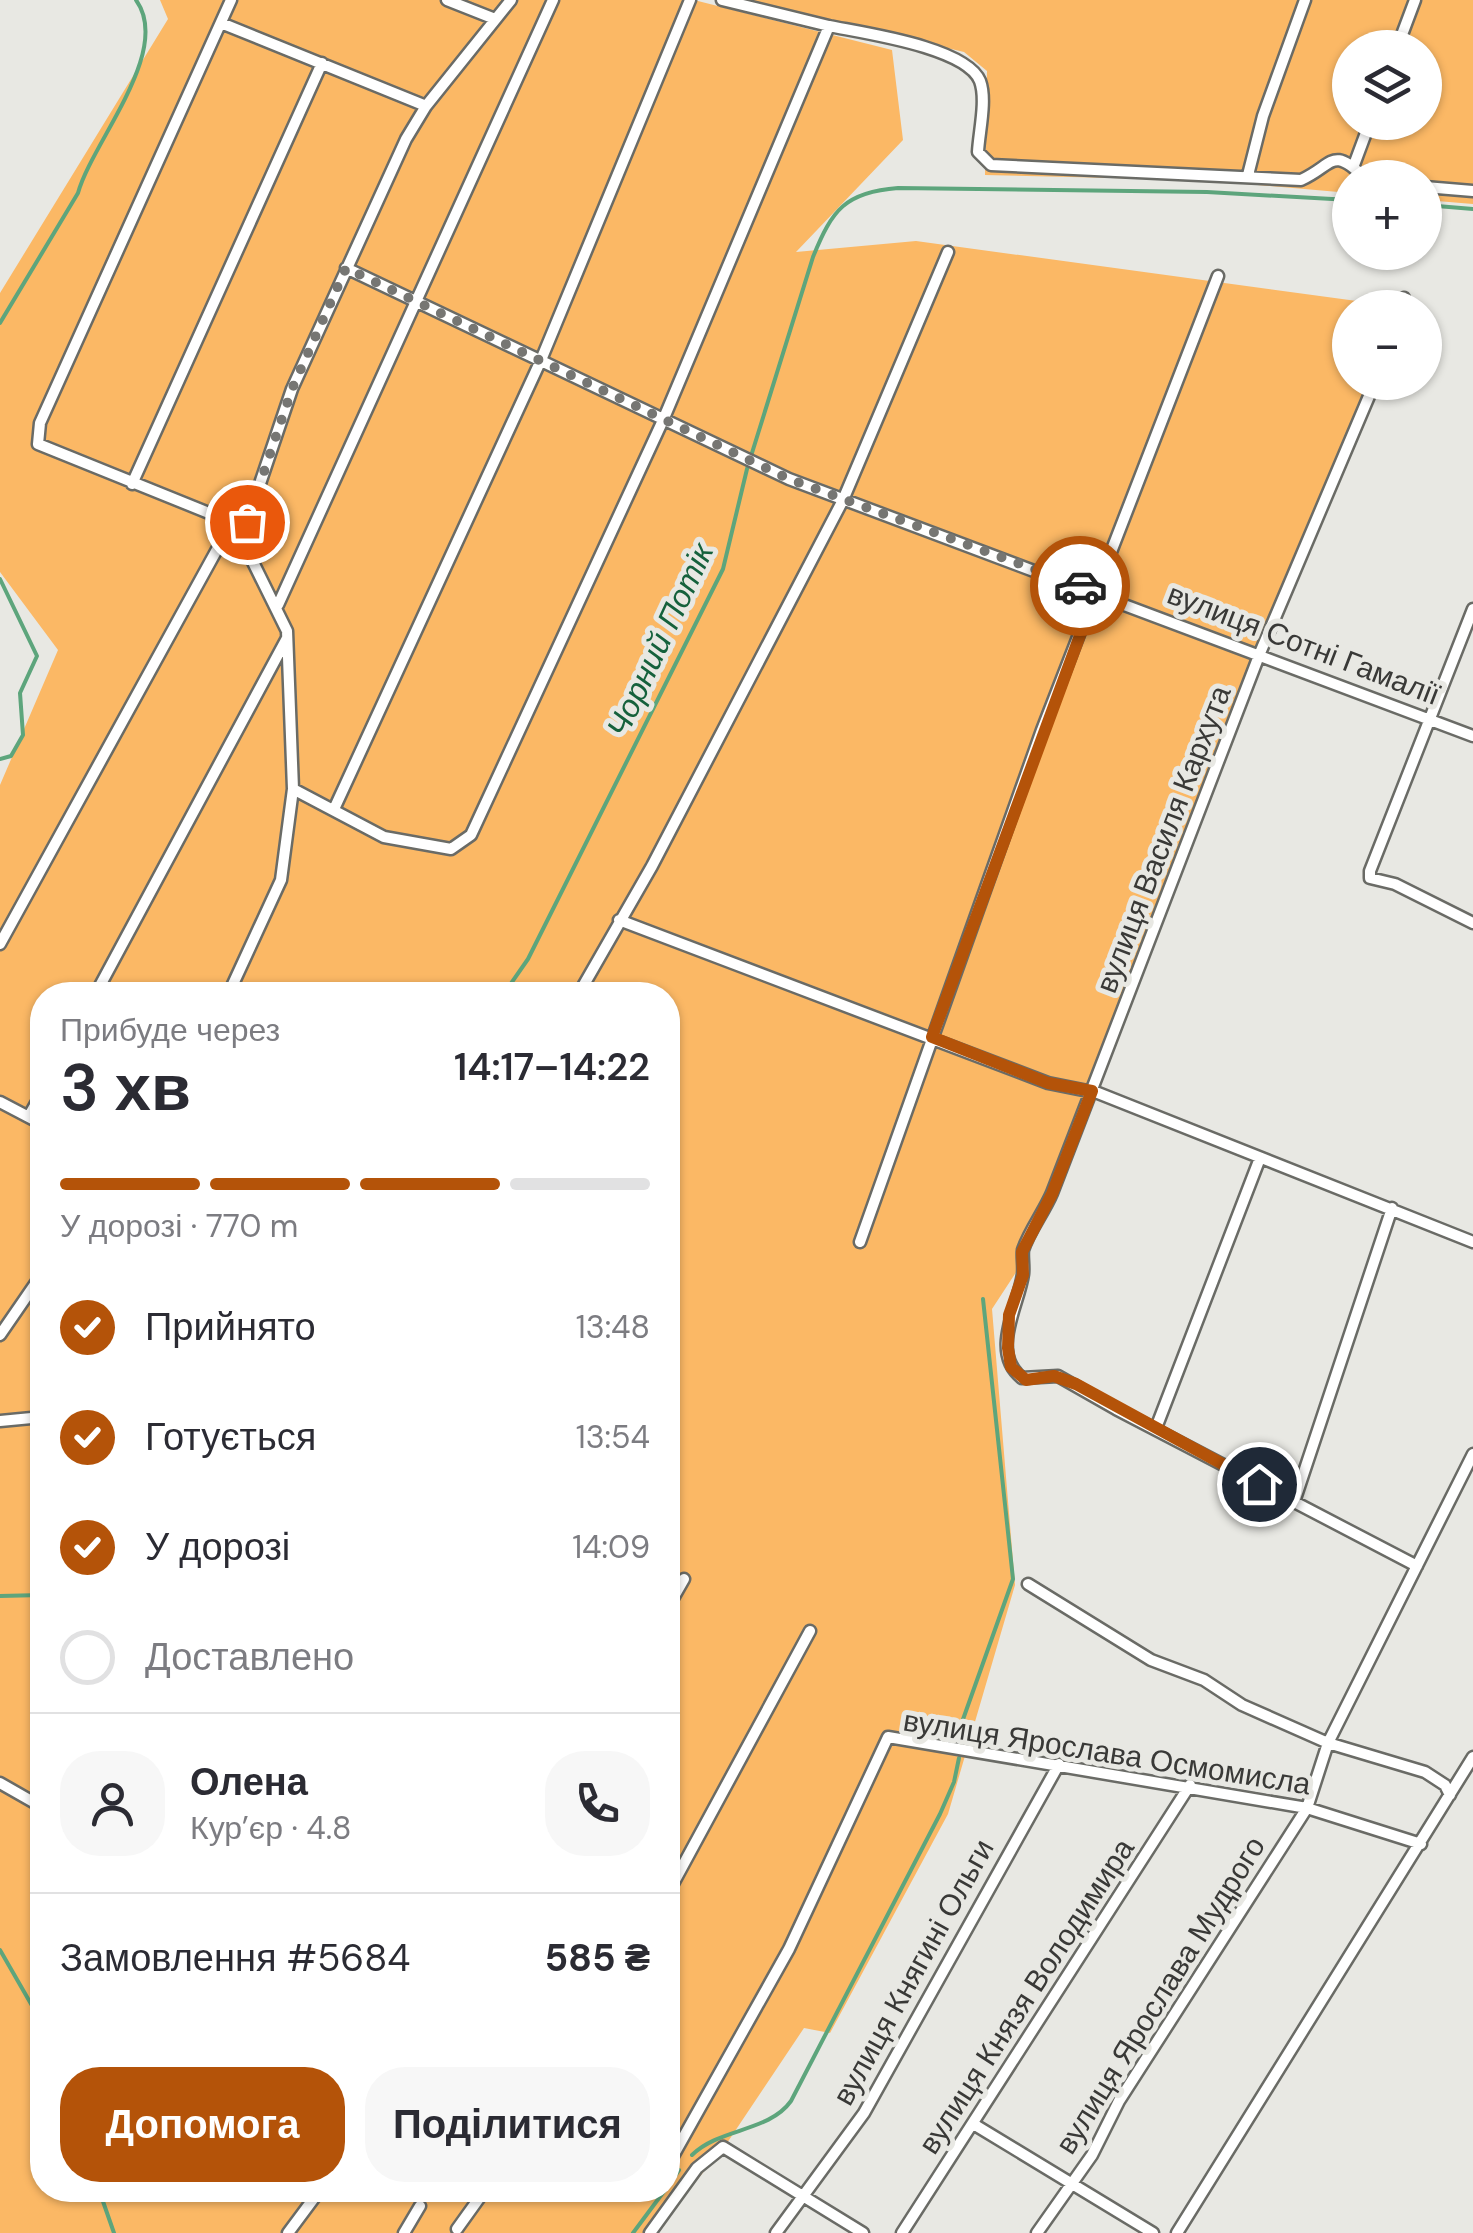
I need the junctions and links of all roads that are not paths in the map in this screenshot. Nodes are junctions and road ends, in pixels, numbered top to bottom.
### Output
1 (231, 0) edge
2 (448, 0) edge
3 (512, 0) edge
4 (553, 0) edge
5 (690, 0) edge
6 (722, 0) edge
7 (1305, 0) edge
8 (1415, 0) edge
9 (495, 19) junction
10 (220, 23) junction
11 (829, 26) junction
12 (1404, 30) edge
13 (322, 64) junction
14 (426, 106) junction
15 (1335, 160) edge
16 (1248, 175) junction
17 (1442, 188) edge
18 (1473, 191) edge
19 (948, 252) dead end
20 (346, 268) junction
21 (1218, 276) dead end
22 (417, 301) junction
23 (541, 360) junction
24 (1367, 400) edge
25 (664, 418) junction
26 (132, 484) junction
27 (842, 500) junction
28 (231, 524) junction
29 (246, 528) junction
30 (1096, 592) junction
31 (278, 606) junction
32 (1473, 609) edge
33 (288, 637) junction
34 (1260, 653) junction
35 (1431, 720) junction
36 (1473, 736) edge
37 (293, 789) junction
38 (334, 808) junction
39 (619, 920) junction
40 (1473, 923) edge
41 (0, 944) edge
42 (102, 982) edge
43 (234, 982) edge
44 (585, 982) edge
45 (932, 1037) junction
46 (1092, 1091) junction
47 (0, 1102) edge
48 (29, 1116) edge
49 (1260, 1158) junction
50 (1392, 1208) junction
51 (860, 1242) dead end
52 (1473, 1242) edge
53 (30, 1291) edge
54 (0, 1335) edge
55 (30, 1418) edge
56 (0, 1420) edge
57 (1156, 1428) junction
58 (1473, 1454) edge
59 (1294, 1502) junction
60 (1418, 1566) junction
61 (684, 1579) dead end
62 (1028, 1584) dead end
63 (680, 1586) edge
64 (810, 1631) dead end
65 (1328, 1744) junction
66 (1473, 1757) edge
67 (1059, 1764) junction
68 (0, 1783) edge
69 (1190, 1786) junction
70 (1450, 1795) junction
71 (30, 1801) edge
72 (1307, 1808) junction
73 (1421, 1844) junction
74 (680, 1871) edge
75 (974, 2125) junction
76 (680, 2137) edge
77 (1071, 2184) junction
78 (680, 2192) edge
79 (800, 2196) junction
80 (311, 2202) edge
81 (476, 2202) edge
82 (672, 2202) edge
83 (420, 2206) dead end
84 (457, 2229) dead end
85 (288, 2233) edge
86 (404, 2233) edge
87 (650, 2233) edge
88 (776, 2233) edge
89 (863, 2233) edge
90 (902, 2233) edge
91 (1037, 2233) edge
92 (1152, 2233) edge
93 (1178, 2233) edge

1 - 10 street
2 - 9 street
3 - 9 street
4 - 22 street
5 - 23 street
6 - 11 street
7 - 16 street
8 - 12 street
9 - 14 street
10 - 13 street
10 - 26 street
11 - 16 street
11 - 25 street
13 - 14 street
13 - 26 street
14 - 20 street
15 - 16 street
17 - 18 street
19 - 27 street
20 - 22 street, вулиця Сотні Гамалії
20 - 29 street
21 - 30 street
22 - 23 street, вулиця Сотні Гамалії
22 - 31 street
23 - 25 street, вулиця Сотні Гамалії
23 - 38 street
24 - 34 street, вулиця Василя Кархута
25 - 27 street, вулиця Сотні Гамалії
25 - 38 street
26 - 28 street
27 - 30 street, вулиця Сотні Гамалії
27 - 39 street
28 - 29 street
28 - 41 street
29 - 31 street
30 - 34 street, вулиця Сотні Гамалії
30 - 45 street
31 - 33 street
32 - 35 street
33 - 37 street
33 - 42 street
34 - 35 street, вулиця Сотні Гамалії
34 - 46 street, вулиця Василя Кархута
35 - 36 street, вулиця Сотні Гамалії
35 - 40 street
37 - 38 street
37 - 43 street
39 - 44 street
39 - 45 street
45 - 46 street
45 - 51 street
46 - 49 street
46 - 57 street, вулиця Василя Кархута
47 - 48 street
49 - 50 street
49 - 57 street
50 - 52 street
50 - 59 street
53 - 54 street
55 - 56 street
57 - 59 street
58 - 60 street, вулиця Ярослава Мудрого
59 - 60 street
60 - 65 street, вулиця Ярослава Мудрого
61 - 63 street
62 - 65 street
64 - 74 street
65 - 70 street
65 - 72 street, вулиця Ярослава Мудрого
66 - 70 street
67 - 69 street, вулиця Ярослава Осмомисла
67 - 76 street, вулиця Ярослава Осмомисла
67 - 79 street, вулиця Княгині Ольги
68 - 71 street
69 - 72 street, вулиця Ярослава Осмомисла
69 - 75 street, вулиця Князя Володимира
70 - 73 street
72 - 73 street, вулиця Ярослава Осмомисла
72 - 77 street, вулиця Ярослава Мудрого
73 - 93 street
75 - 77 street
75 - 90 street, вулиця Князя Володимира
77 - 91 street, вулиця Ярослава Мудрого
77 - 92 street
78 - 79 street
79 - 88 street, вулиця Княгині Ольги
79 - 89 street
80 - 85 street
81 - 84 street
82 - 87 street
83 - 86 street

